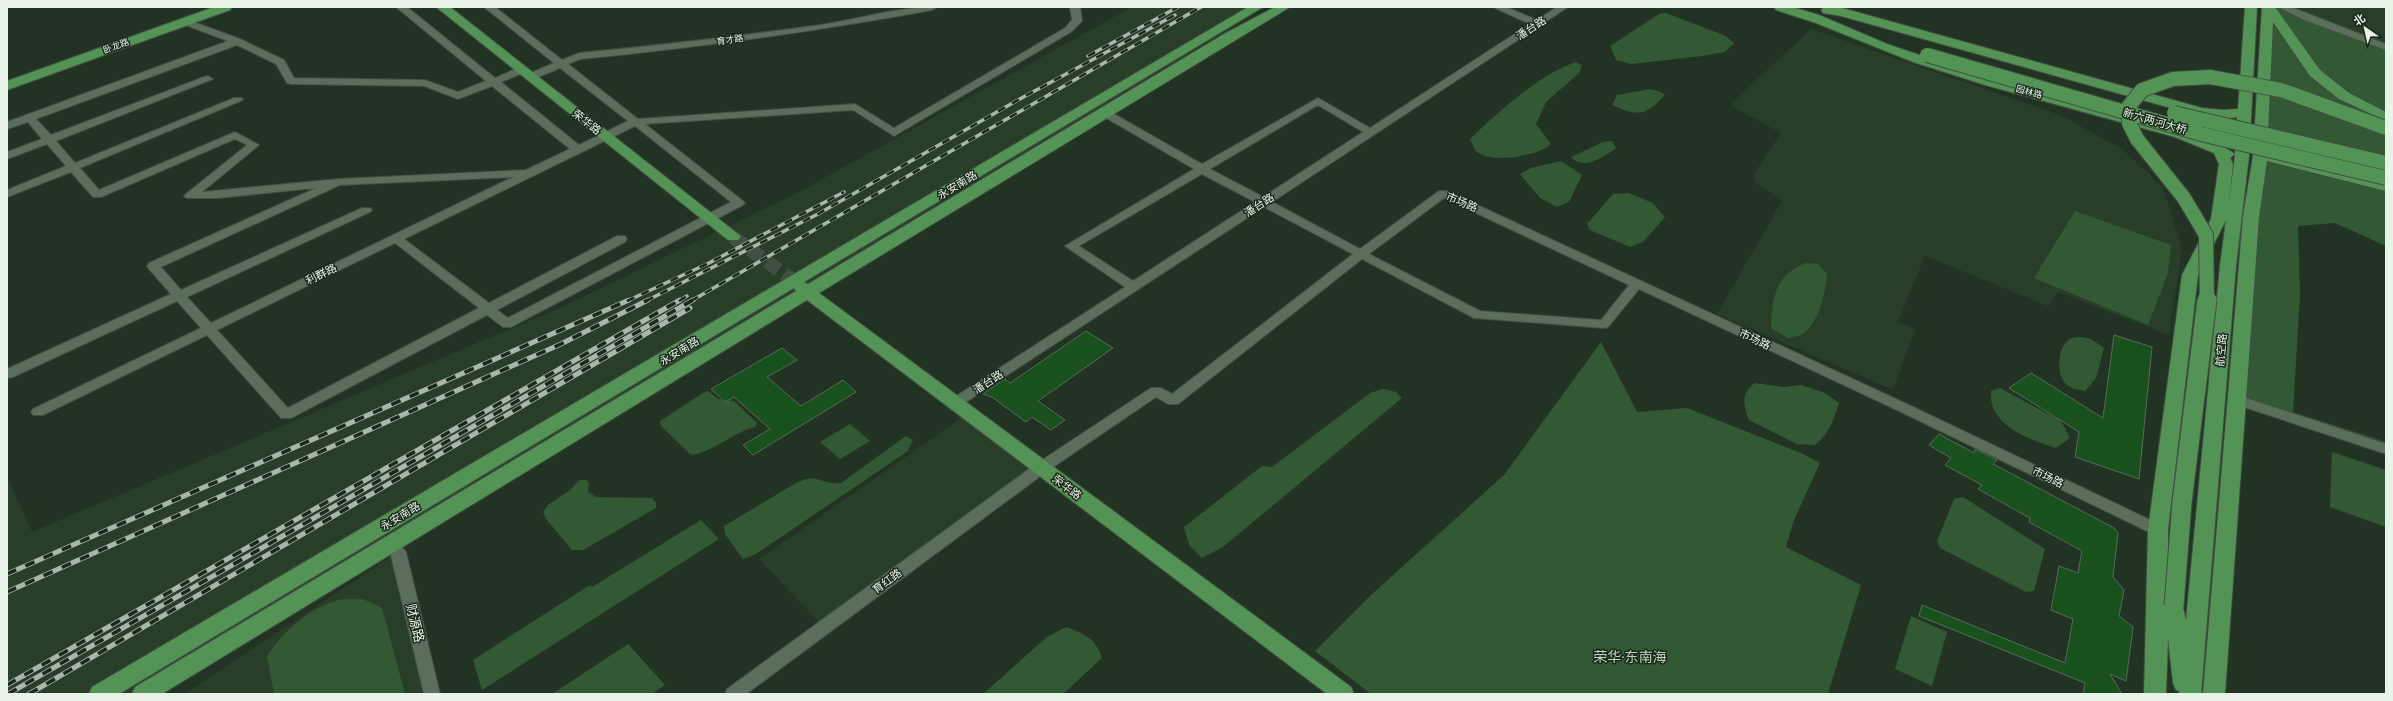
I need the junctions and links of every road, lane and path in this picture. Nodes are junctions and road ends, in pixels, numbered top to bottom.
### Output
1 (212, 7) edge
2 (226, 7) edge
3 (401, 7) edge
4 (489, 7) edge
5 (932, 7) edge
6 (1075, 7) edge
7 (1257, 7) edge
8 (1284, 7) edge
9 (1498, 7) edge
10 (1563, 7) edge
11 (1780, 7) edge
12 (2251, 7) edge
13 (2268, 7) edge
14 (2283, 7) edge
15 (444, 8) edge
16 (904, 10) edge
17 (1820, 12) edge
18 (190, 24) dead end
19 (1538, 24) junction
20 (237, 41) junction
21 (2386, 47) edge
22 (1931, 49) junction
23 (560, 64) junction
24 (526, 74) junction
25 (208, 79) dead end
26 (7, 80) edge
27 (492, 82) junction
28 (7, 86) edge
29 (238, 100) dead end
30 (2244, 111) junction
31 (2204, 112) junction
32 (1105, 113) junction
33 (2386, 117) edge
34 (30, 118) junction
35 (635, 122) junction
36 (7, 126) edge
37 (2386, 128) edge
38 (1370, 132) junction
39 (605, 136) junction
40 (49, 140) junction
41 (2200, 142) junction
42 (578, 150) junction
43 (2220, 150) junction
44 (2260, 155) junction
45 (7, 156) edge
46 (2386, 163) edge
47 (73, 167) junction
48 (2241, 167) junction
49 (1202, 169) junction
50 (529, 173) junction
51 (2386, 178) edge
52 (338, 182) junction
53 (2386, 187) edge
54 (7, 194) edge
55 (1263, 202) junction
56 (366, 210) dead end
57 (709, 219) junction
58 (733, 237) tunnel mouth
59 (396, 238) junction
60 (621, 239) dead end
61 (1361, 254) junction
62 (792, 281) junction
63 (1636, 285) junction
64 (1134, 287) junction
65 (808, 293) junction
66 (180, 295) junction
67 (488, 309) junction
68 (209, 328) junction
69 (8, 374) dead end
70 (2237, 400) junction
71 (955, 403) junction
72 (38, 412) dead end
73 (2386, 449) edge
74 (1041, 468) junction
75 (2158, 530) junction
76 (398, 552) dead end
77 (100, 694) edge
78 (143, 694) edge
79 (432, 694) edge
80 (732, 694) edge
81 (1343, 694) edge
82 (2155, 694) edge
83 (2186, 694) edge
84 (2190, 694) edge
85 (2214, 694) edge

1 - 26 main road, 卧龙路
2 - 28 main road, 卧龙路
3 - 27 street
4 - 23 street
5 - 16 street, 育才路
6 - 35 street
7 - 62 main road, 永安南路
8 - 32 main road, 永安南路
9 - 19 street
10 - 19 street, 潘台路
11 - 17 main road, 园林路
12 - 30 main road, 航空路
13 - 33 main road
13 - 44 main road, 航空路
14 - 21 street
15 - 24 main road, 荣华路
16 - 23 street, 育才路
17 - 22 main road, 园林路
17 - 31 main road, 园林路
17 - 41 main road, 园林路
18 - 20 street
19 - 38 street, 潘台路
20 - 27 street, 育才路
20 - 34 street
22 - 46 main road, 新六两河大桥, bridge
22 - 51 main road, 新六两河大桥, bridge
23 - 24 street, 育才路
23 - 35 street
24 - 27 street, 育才路
24 - 39 main road, 荣华路
25 - 40 street
27 - 42 street
29 - 47 street
30 - 31 main road, 园林路
30 - 48 main road, 航空路
31 - 41 main road
32 - 49 street
32 - 65 main road, 永安南路
34 - 36 street
34 - 40 street
35 - 39 street, 利群路
35 - 57 street
37 - 83 main road, bridge
38 - 49 street
38 - 55 street, 潘台路
39 - 42 street, 利群路
39 - 57 main road, 荣华路
40 - 45 street
40 - 47 street
41 - 43 main road, 园林路
42 - 50 street, 利群路
43 - 48 main road, 园林路
43 - 75 main road
44 - 53 main road
44 - 70 main road, 航空路
47 - 52 street
47 - 54 street
48 - 84 main road, 航空路
49 - 55 street
49 - 64 street
50 - 52 street
50 - 59 street, 利群路
52 - 66 street
55 - 61 street
55 - 64 street, 潘台路
56 - 66 street
57 - 58 main road, 荣华路
57 - 67 street
59 - 67 street
59 - 68 street, 利群路
60 - 67 street
61 - 63 street
61 - 63 street, 市场路
61 - 74 street, 育红路
62 - 65 main road, 荣华路
62 - 77 main road, 永安南路
63 - 75 street, 市场路
64 - 71 street, 潘台路
65 - 71 main road, 荣华路
65 - 78 main road, 永安南路
66 - 68 street
66 - 69 street
67 - 68 street
68 - 72 street, 利群路
70 - 73 street
70 - 85 main road, 航空路
71 - 74 main road, 荣华路
74 - 80 street, 育红路
74 - 81 main road, 荣华路
75 - 82 main road
76 - 79 street, 财源路

